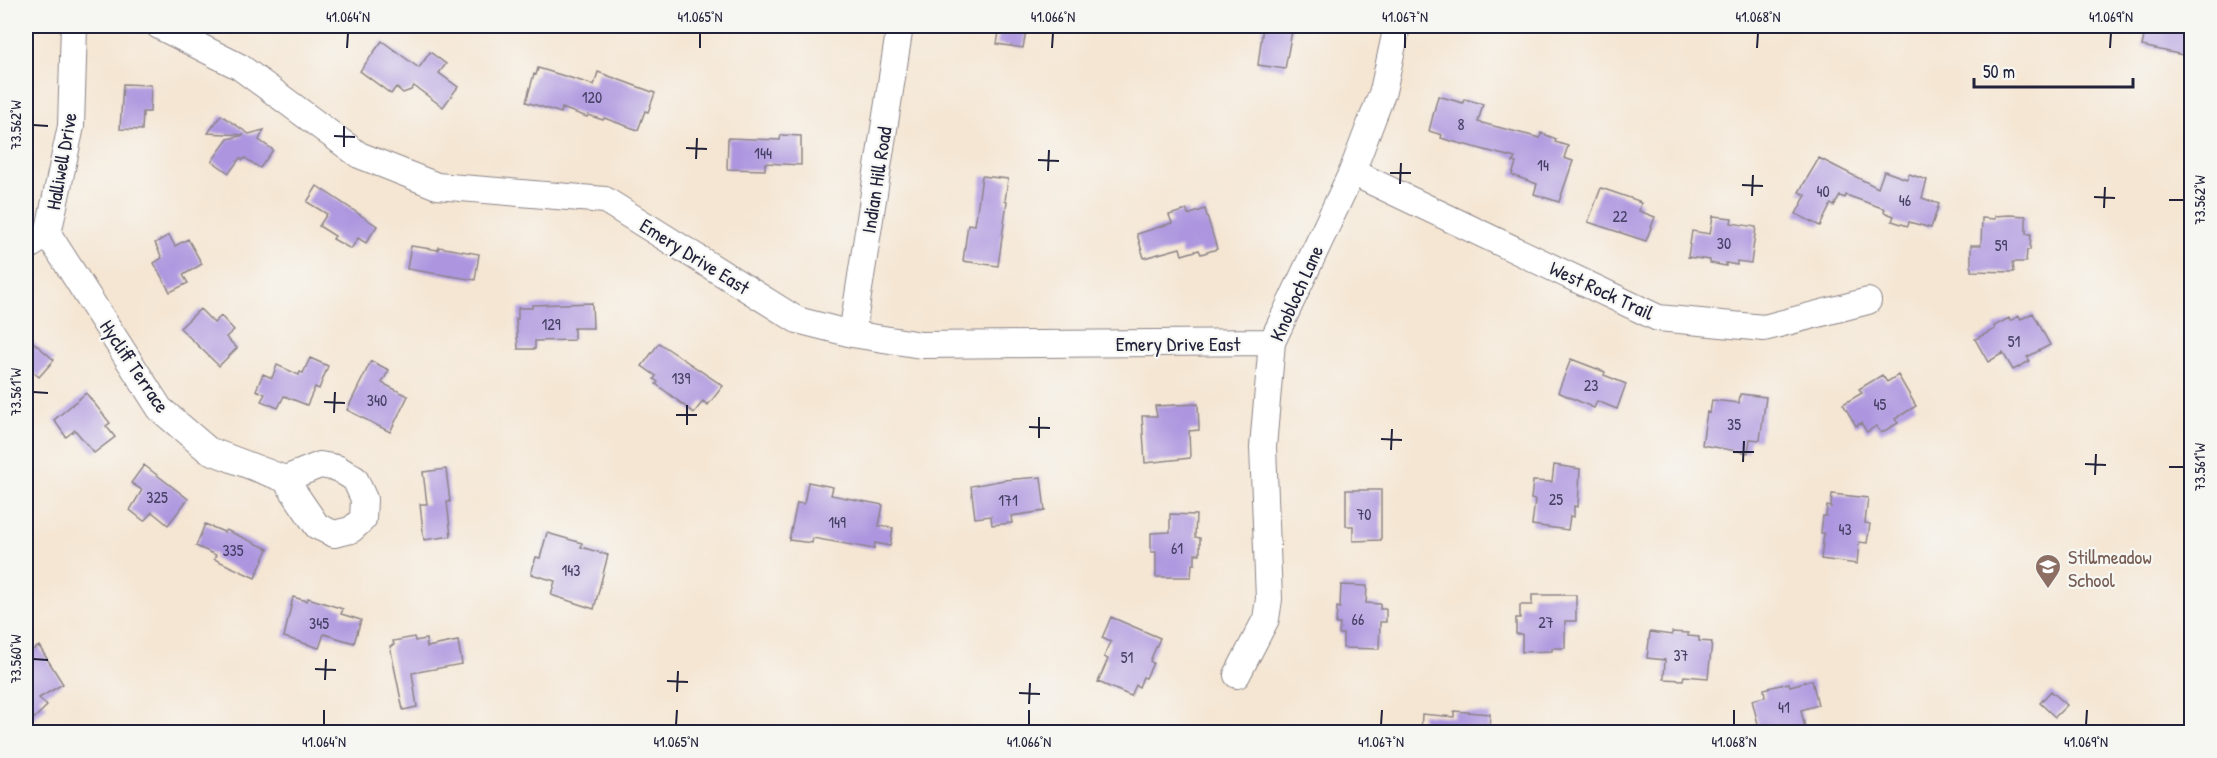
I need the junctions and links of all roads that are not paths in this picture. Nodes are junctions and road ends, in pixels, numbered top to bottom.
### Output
1 (74, 26) edge
2 (159, 26) edge
3 (900, 26) edge
4 (1397, 26) edge
5 (1352, 172) junction
6 (48, 234) junction
7 (26, 248) edge
8 (1868, 301) dead end
9 (852, 334) junction
10 (1272, 342) junction
11 (285, 479) dead end
12 (1237, 675) dead end

1 - 6 street, Halliwell Drive
2 - 9 street, Emery Drive East
3 - 9 street, Indian Hill Road
4 - 5 street, Knobloch Lane
5 - 8 street, West Rock Trail
5 - 10 street, Knobloch Lane
6 - 7 street, Halliwell Drive
6 - 11 street, Hycliff Terrace
9 - 10 street, Emery Drive East
10 - 12 street, Knobloch Lane

